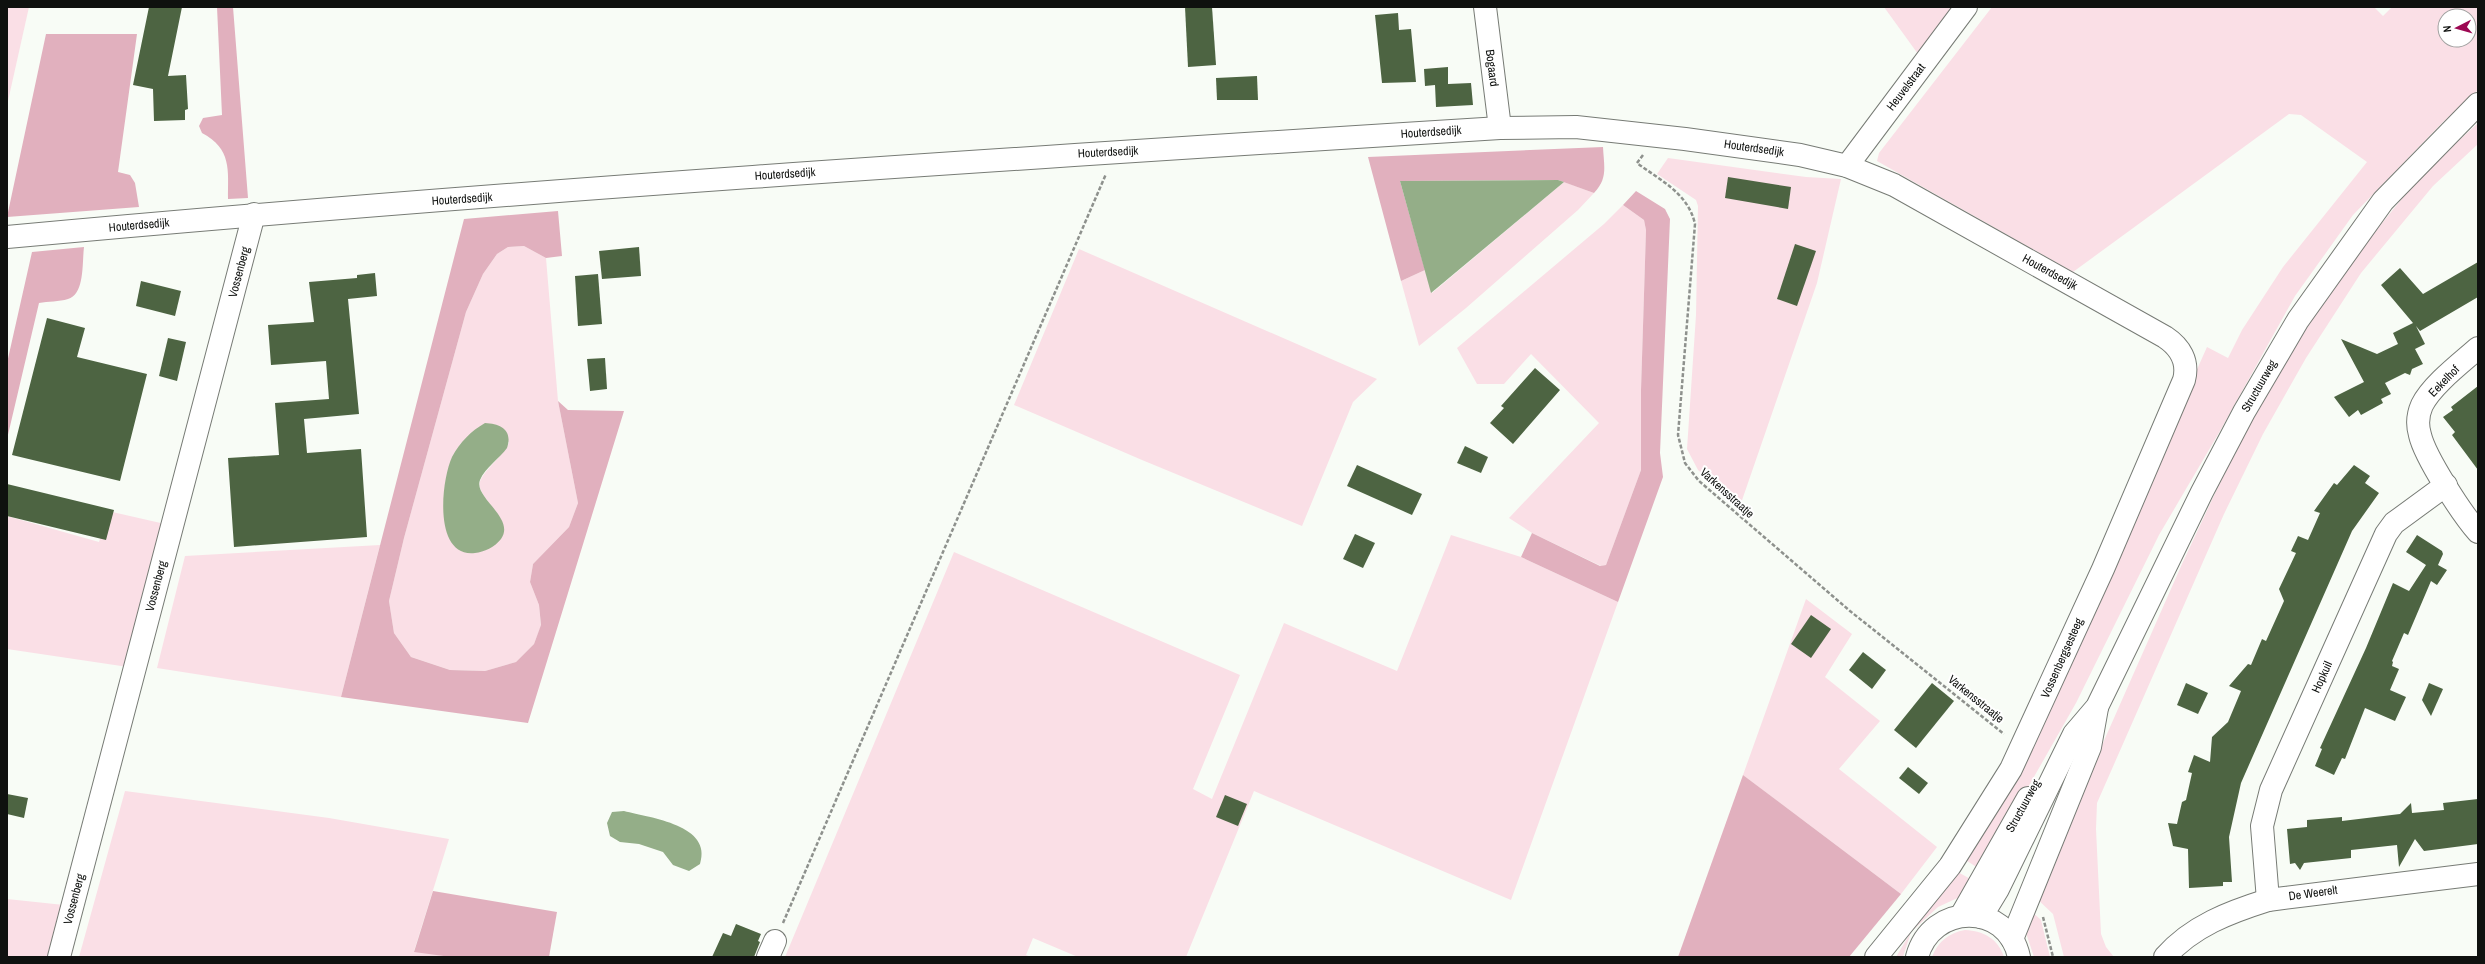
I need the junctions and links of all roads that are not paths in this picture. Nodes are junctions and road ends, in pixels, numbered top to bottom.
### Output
1 (1484, 7) edge
2 (1966, 7) edge
3 (2478, 104) edge
4 (1500, 128) junction
5 (1847, 166) junction
6 (254, 214) junction
7 (7, 237) edge
8 (2165, 337) joint
9 (2478, 348) edge
10 (2446, 485) junction
11 (2478, 532) edge
12 (2097, 706) junction
13 (2478, 874) edge
14 (2268, 900) junction
15 (1971, 916) junction
16 (2016, 948) edge
17 (59, 957) edge
18 (1876, 957) edge
19 (1917, 957) edge
20 (2165, 957) edge

1 - 4 street, Bogaard
2 - 5 street, Heuvelstraat
3 - 12 street, Structuurweg
4 - 5 street, Houterdsedijk
4 - 6 street, Houterdsedijk
5 - 8 street, Houterdsedijk
6 - 7 street, Houterdsedijk
6 - 17 street, Vossenberg
8 - 18 street, Vossenbergsesteeg
9 - 10 street, Eekelhof
10 - 11 street, Eekelhof
10 - 14 street, Hopkuil
12 - 15 street, Structuurweg
12 - 16 street, Structuurweg
13 - 14 street, De Weerelt
14 - 20 street, De Weerelt
15 - 16 street
15 - 19 street

